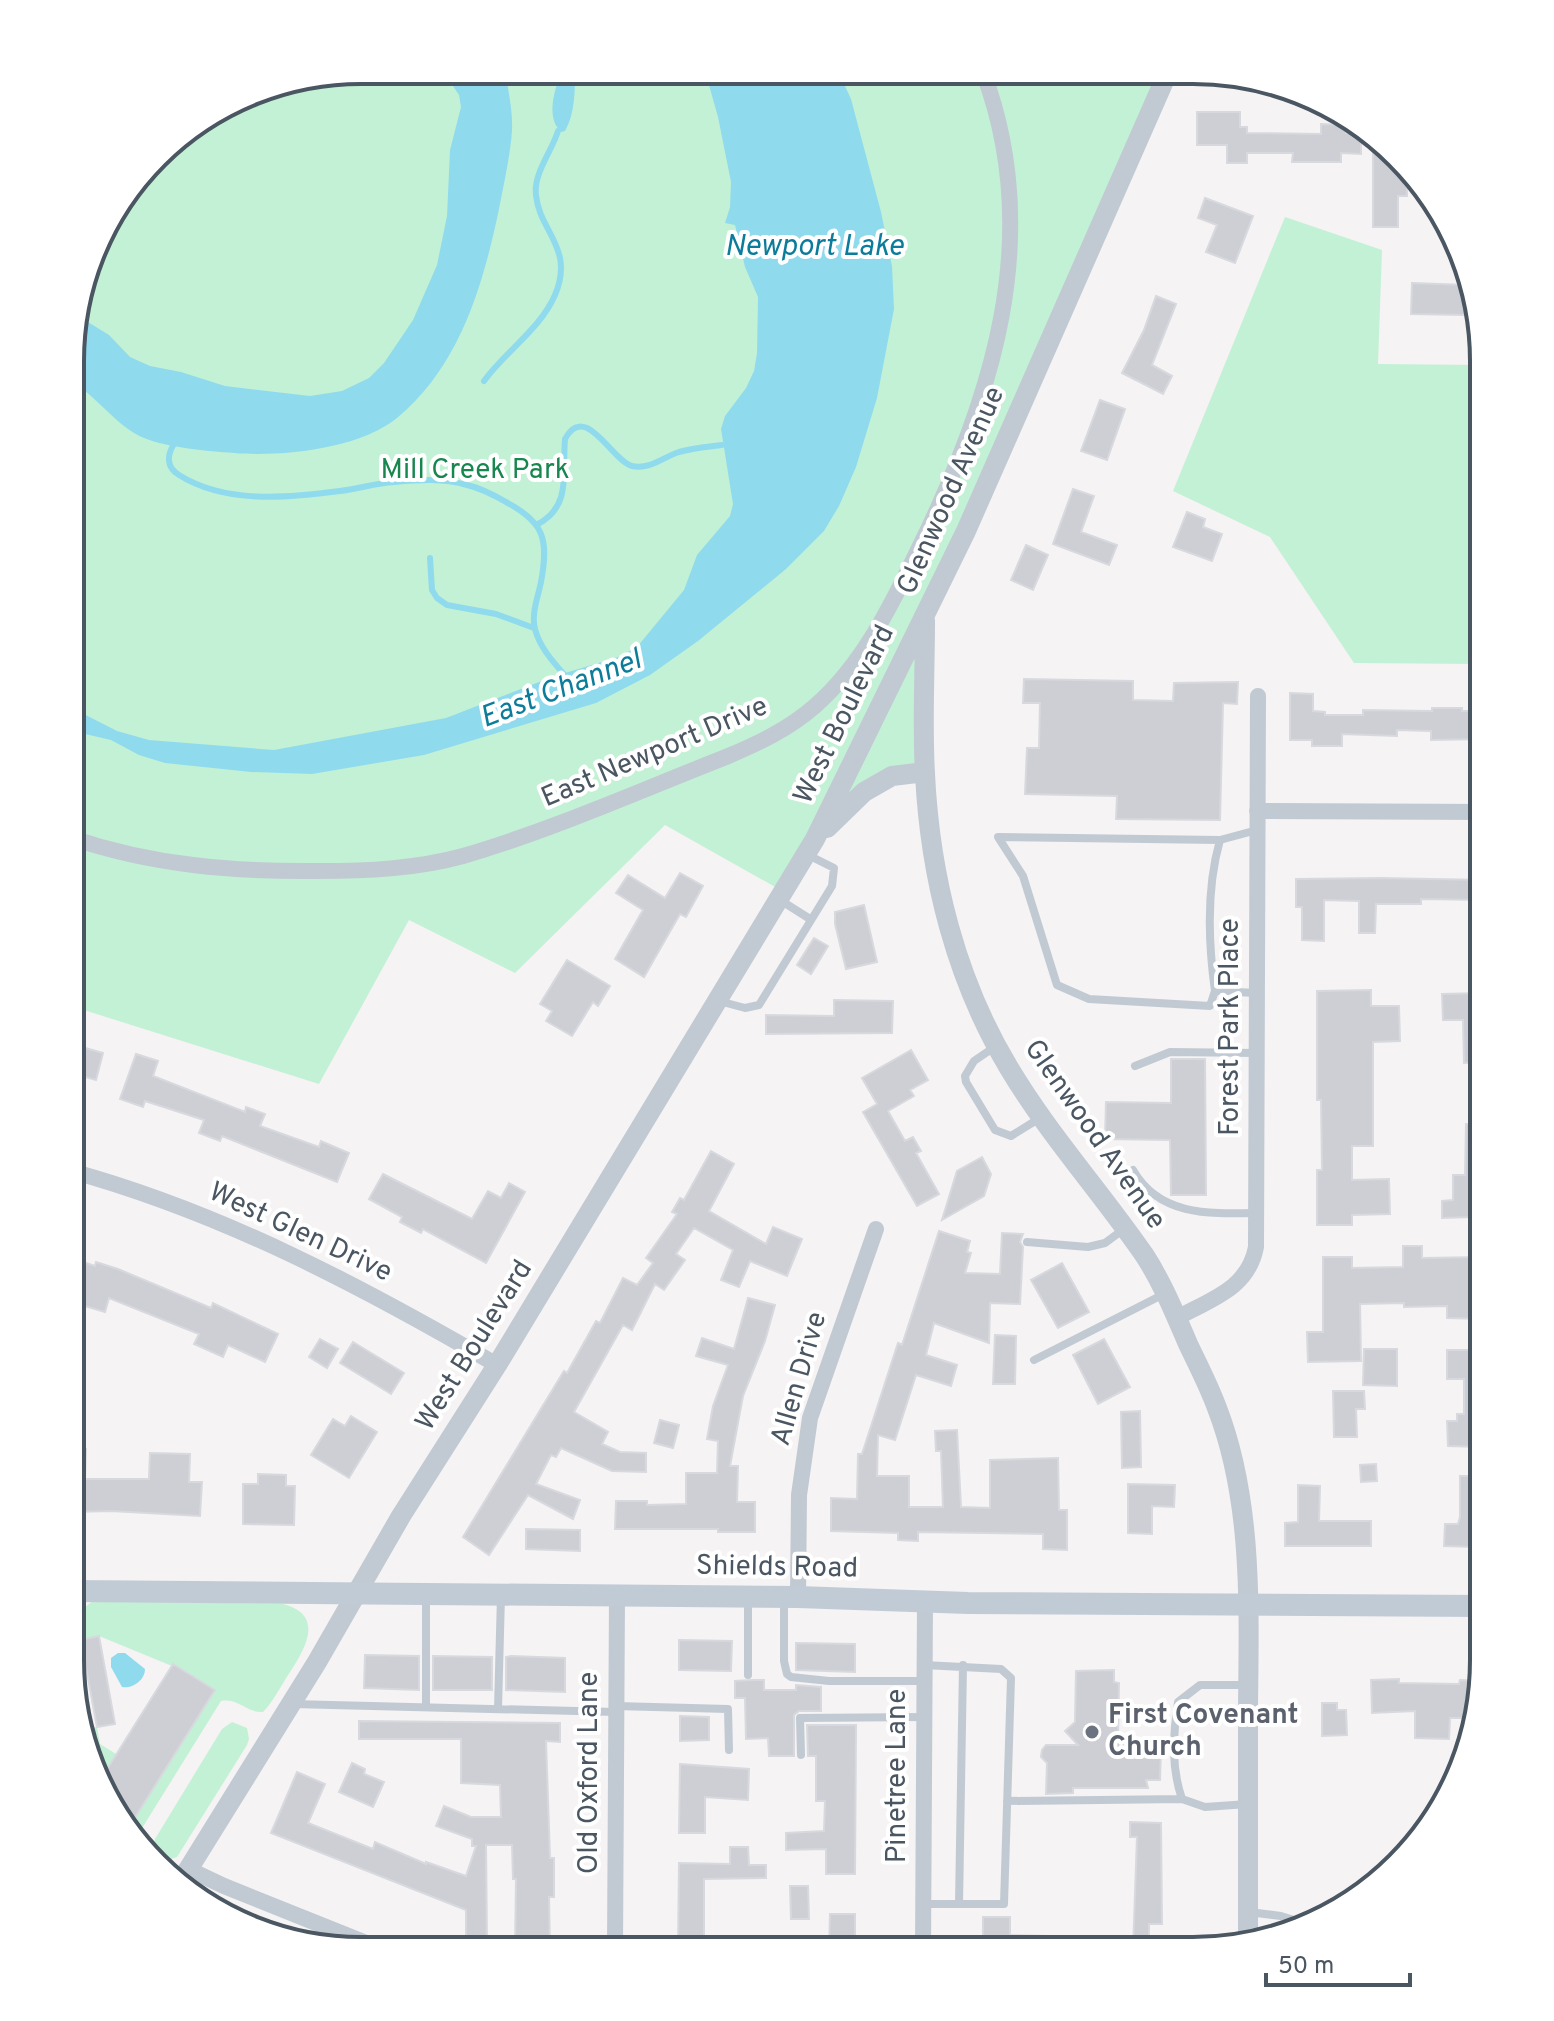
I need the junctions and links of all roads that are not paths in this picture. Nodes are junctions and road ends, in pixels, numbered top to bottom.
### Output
1 (987, 84) edge
2 (1163, 84) edge
3 (925, 616) junction
4 (1258, 696) dead end
5 (925, 772) junction
6 (1257, 811) junction
7 (1470, 812) edge
8 (1257, 830) junction
9 (1220, 840) junction
10 (84, 842) edge
11 (811, 847) junction
12 (780, 900) junction
13 (810, 919) junction
14 (1215, 991) junction
15 (1258, 993) junction
16 (718, 1001) junction
17 (997, 1045) junction
18 (1257, 1053) junction
19 (1135, 1066) dead end
20 (1041, 1118) junction
21 (1133, 1170) dead end
22 (84, 1175) edge
23 (1257, 1213) junction
24 (1125, 1228) junction
25 (876, 1229) dead end
26 (1027, 1242) dead end
27 (1166, 1293) junction
28 (1177, 1318) junction
29 (1034, 1360) dead end
30 (497, 1365) junction
31 (84, 1591) edge
32 (357, 1592) junction
33 (426, 1593) junction
34 (501, 1594) junction
35 (617, 1596) junction
36 (748, 1596) junction
37 (791, 1597) junction
38 (925, 1602) junction
39 (1247, 1606) junction
40 (1469, 1606) edge
41 (963, 1665) junction
42 (924, 1673) junction
43 (748, 1675) dead end
44 (1248, 1685) junction
45 (291, 1704) junction
46 (426, 1707) junction
47 (498, 1709) junction
48 (616, 1709) junction
49 (924, 1717) junction
50 (729, 1750) dead end
51 (801, 1755) dead end
52 (1182, 1799) junction
53 (1007, 1801) junction
54 (1248, 1804) junction
55 (185, 1873) edge
56 (189, 1876) edge
57 (923, 1904) junction
58 (959, 1904) junction
59 (1248, 1911) junction
60 (1291, 1919) edge
61 (1248, 1931) edge
62 (350, 1936) edge
63 (615, 1937) edge
64 (923, 1937) edge

1 - 10 street, East Newport Drive
2 - 3 street, Glenwood Avenue
3 - 5 street, Glenwood Avenue
3 - 11 street, West Boulevard
4 - 6 street, Forest Park Place
5 - 11 street, West Boulevard
5 - 17 street, Glenwood Avenue
6 - 7 street
6 - 8 street, Forest Park Place
8 - 9 lane
8 - 15 street, Forest Park Place
9 - 14 lane
9 - 14 lane
11 - 12 street, West Boulevard
11 - 13 lane
12 - 13 lane
12 - 16 street, West Boulevard
13 - 16 lane
14 - 15 lane
15 - 18 street, Forest Park Place
16 - 30 street, West Boulevard
17 - 20 street, Glenwood Avenue
17 - 20 lane
18 - 19 lane
18 - 23 street, Forest Park Place
20 - 24 street, Glenwood Avenue
21 - 23 lane
22 - 30 street, West Glen Drive
23 - 28 street, Forest Park Place
24 - 26 lane
24 - 27 street, Glenwood Avenue
25 - 37 street, Allen Drive
27 - 28 street, Glenwood Avenue
27 - 29 lane
28 - 39 street, Glenwood Avenue
30 - 32 street, West Boulevard
31 - 32 main road, Shields Road
32 - 33 main road, Shields Road
32 - 45 street, West Boulevard
33 - 34 main road, Shields Road
33 - 46 lane
34 - 35 main road, Shields Road
34 - 47 lane
35 - 36 main road, Shields Road
35 - 48 street, Old Oxford Lane
36 - 37 main road, Shields Road
36 - 43 lane
37 - 38 main road, Shields Road
37 - 42 lane
38 - 39 main road, Shields Road
38 - 42 street, Pinetree Lane
39 - 40 main road, Shields Road
39 - 44 street, Glenwood Avenue
41 - 42 lane
41 - 53 lane
41 - 58 lane
42 - 49 street, Pinetree Lane
44 - 52 lane
44 - 54 street, Glenwood Avenue
45 - 46 lane
45 - 55 street, West Boulevard
46 - 47 lane
47 - 48 lane
48 - 50 lane
48 - 63 street, Old Oxford Lane
49 - 51 lane
49 - 57 street, Pinetree Lane
52 - 53 lane
52 - 54 lane
53 - 58 lane
54 - 59 street, Glenwood Avenue
56 - 62 street
57 - 58 lane
57 - 64 street, Pinetree Lane
59 - 60 lane
59 - 61 street, Glenwood Avenue

